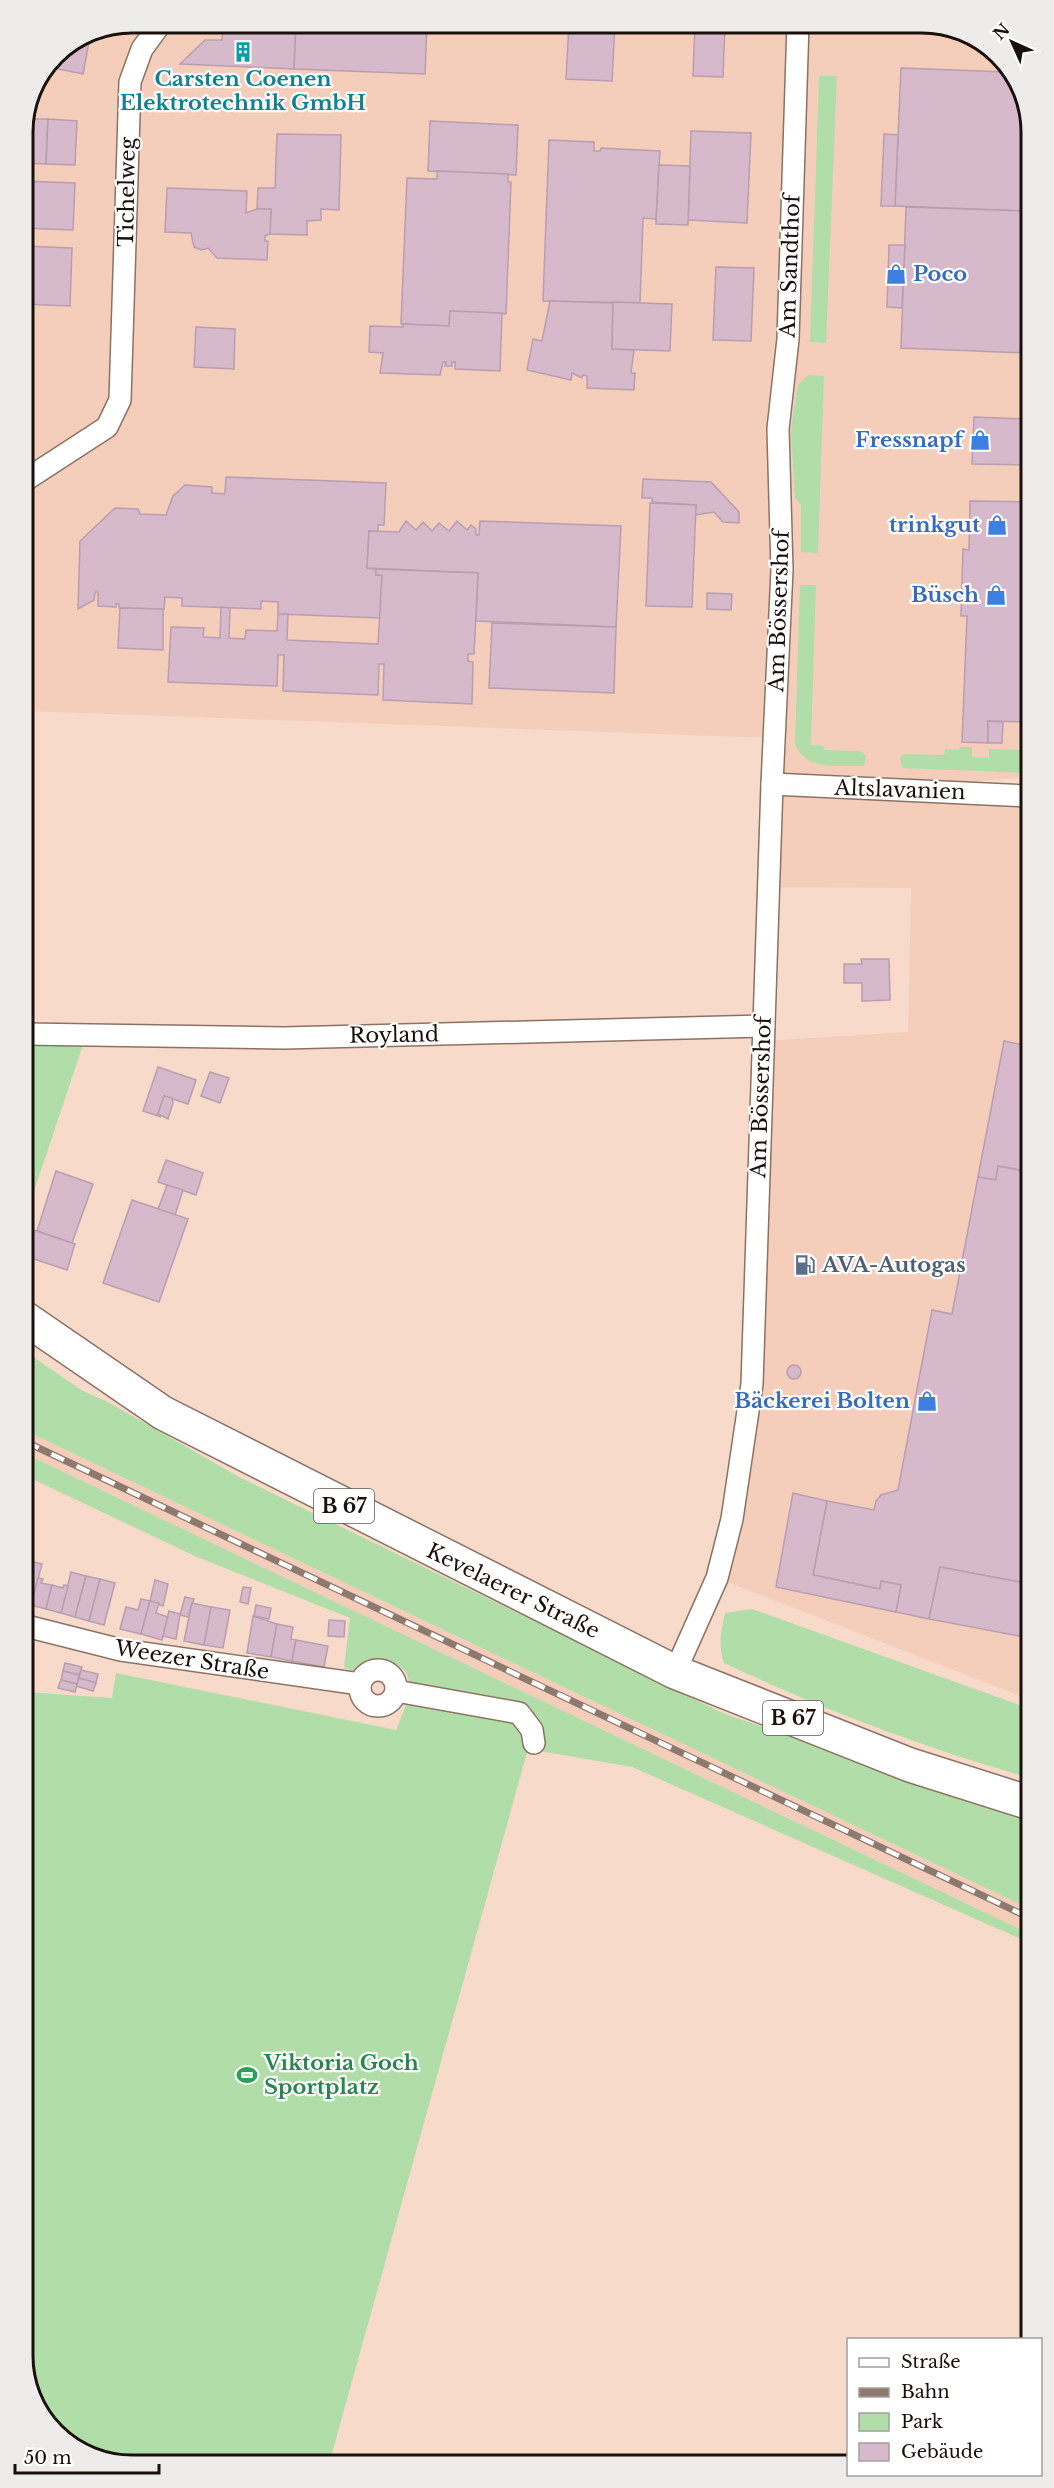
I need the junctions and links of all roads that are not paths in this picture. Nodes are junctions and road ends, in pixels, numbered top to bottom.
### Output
1 (154, 33) edge
2 (798, 33) edge
3 (33, 476) edge
4 (781, 509) joint
5 (772, 784) junction
6 (1021, 796) edge
7 (764, 1026) junction
8 (33, 1034) edge
9 (33, 1324) edge
10 (33, 1628) edge
11 (675, 1672) junction
12 (534, 1743) dead end
13 (1021, 1800) edge

1 - 3 street, Tichelweg
2 - 4 street, Am Sandthof
4 - 5 street, Am Bössershof
5 - 6 street, Altslavanien
5 - 7 street, Am Bössershof
7 - 8 street, Royland
7 - 11 street, Am Bössershof
9 - 11 main road, Kevelaerer Straße / B 67
10 - 12 street, Weezer Straße
11 - 13 main road, Kevelaerer Straße / B 67

